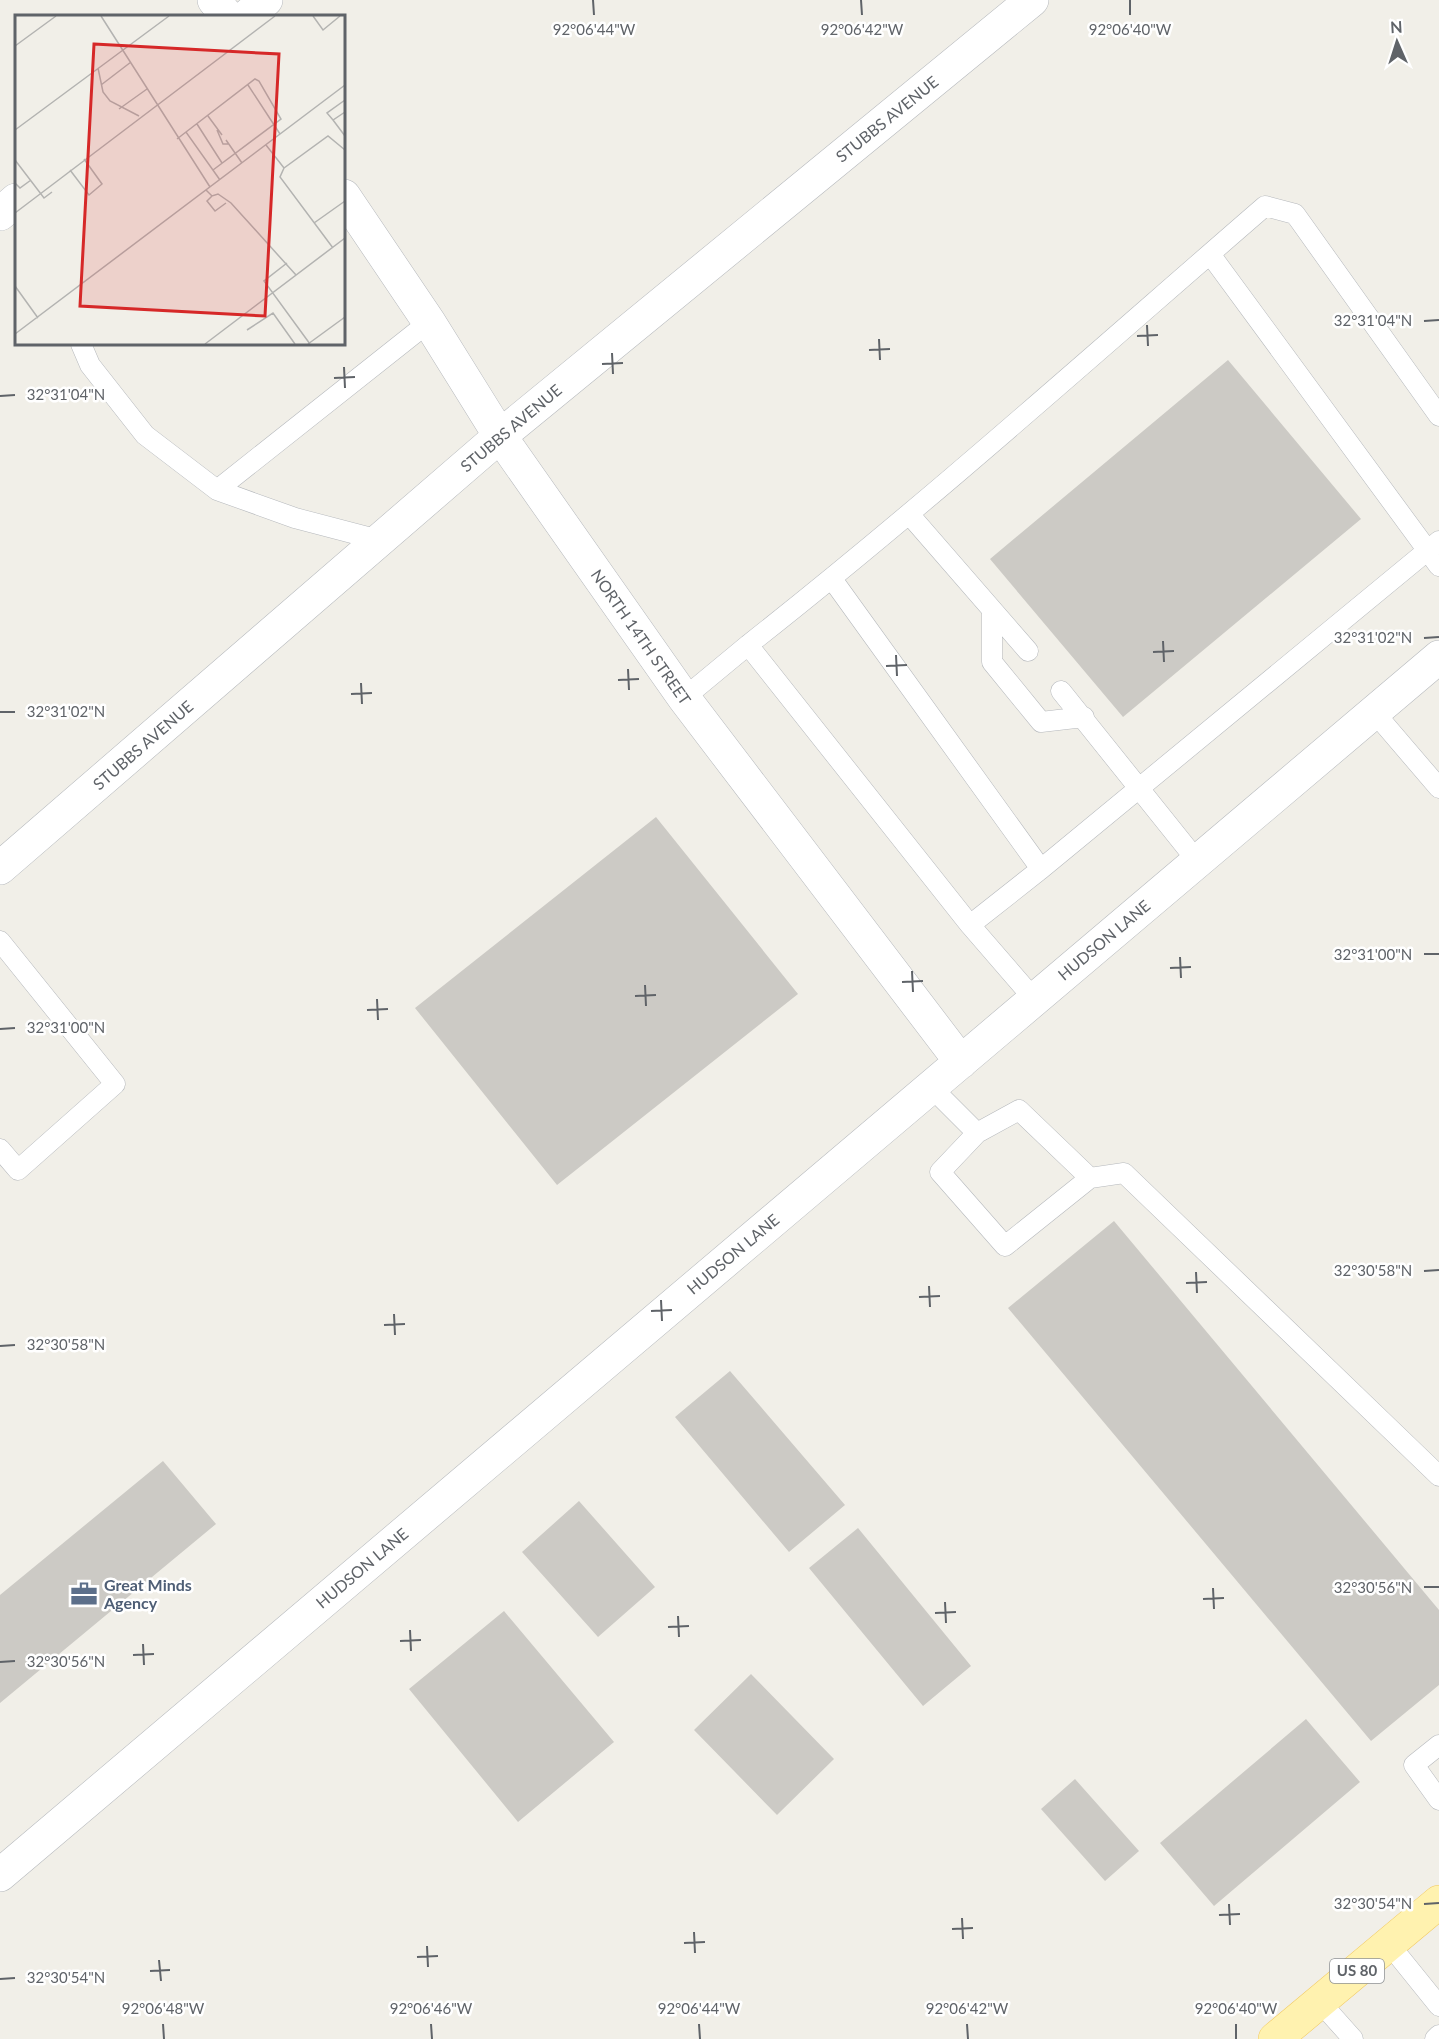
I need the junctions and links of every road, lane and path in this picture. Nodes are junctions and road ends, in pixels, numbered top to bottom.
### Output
1 (214, 0) edge
2 (266, 0) edge
3 (1032, 0) edge
4 (226, 15) edge
5 (248, 15) edge
6 (345, 197) edge
7 (15, 201) edge
8 (0, 214) edge
9 (1210, 254) junction
10 (429, 322) junction
11 (81, 345) edge
12 (1439, 416) edge
13 (500, 436) junction
14 (217, 490) junction
15 (909, 514) junction
16 (379, 540) junction
17 (1435, 553) edge
18 (832, 579) junction
19 (992, 610) junction
20 (748, 645) junction
21 (1028, 651) dead end
22 (1439, 657) edge
23 (1061, 690) dead end
24 (684, 698) junction
25 (1374, 712) junction
26 (1084, 717) junction
27 (1140, 788) junction
28 (1439, 788) edge
29 (1198, 862) junction
30 (0, 868) edge
31 (1041, 869) junction
32 (970, 925) junction
33 (0, 941) edge
34 (1034, 999) junction
35 (961, 1062) junction
36 (931, 1087) junction
37 (977, 1133) junction
38 (0, 1149) edge
39 (1089, 1178) junction
40 (1439, 1476) edge
41 (1439, 1745) edge
42 (1439, 1800) edge
43 (0, 1875) edge
44 (1439, 1902) edge
45 (1389, 1944) junction
46 (1320, 2002) junction
47 (1439, 2006) edge
48 (1439, 2035) edge
49 (1275, 2039) edge
50 (1353, 2039) edge
51 (1435, 2039) edge

1 - 4 street
2 - 5 street
3 - 13 street, STUBBS AVENUE
6 - 10 street, NORTH 14TH STREET
7 - 8 street
9 - 12 lane
9 - 15 lane
9 - 17 lane
10 - 13 street, NORTH 14TH STREET
10 - 14 lane
11 - 14 lane
13 - 16 street, STUBBS AVENUE
13 - 24 street, NORTH 14TH STREET
14 - 16 lane
15 - 18 lane
15 - 19 lane
16 - 30 street, STUBBS AVENUE
17 - 27 lane
18 - 20 lane
18 - 31 lane
19 - 21 lane
19 - 26 lane
20 - 24 lane
20 - 32 lane
22 - 25 street, HUDSON LANE
23 - 26 lane
24 - 35 street, NORTH 14TH STREET
25 - 28 lane
25 - 29 street, HUDSON LANE
26 - 27 lane
27 - 29 lane
27 - 31 lane
29 - 34 street, HUDSON LANE
31 - 32 lane
32 - 34 lane
33 - 38 lane
34 - 35 street, HUDSON LANE
35 - 36 street, HUDSON LANE
36 - 37 lane
36 - 43 street, HUDSON LANE
37 - 39 lane
37 - 39 lane
39 - 40 lane
41 - 42 lane
44 - 45 main road, US 80
45 - 46 main road, US 80
45 - 47 lane
46 - 49 main road, US 80
46 - 50 lane
48 - 51 lane

